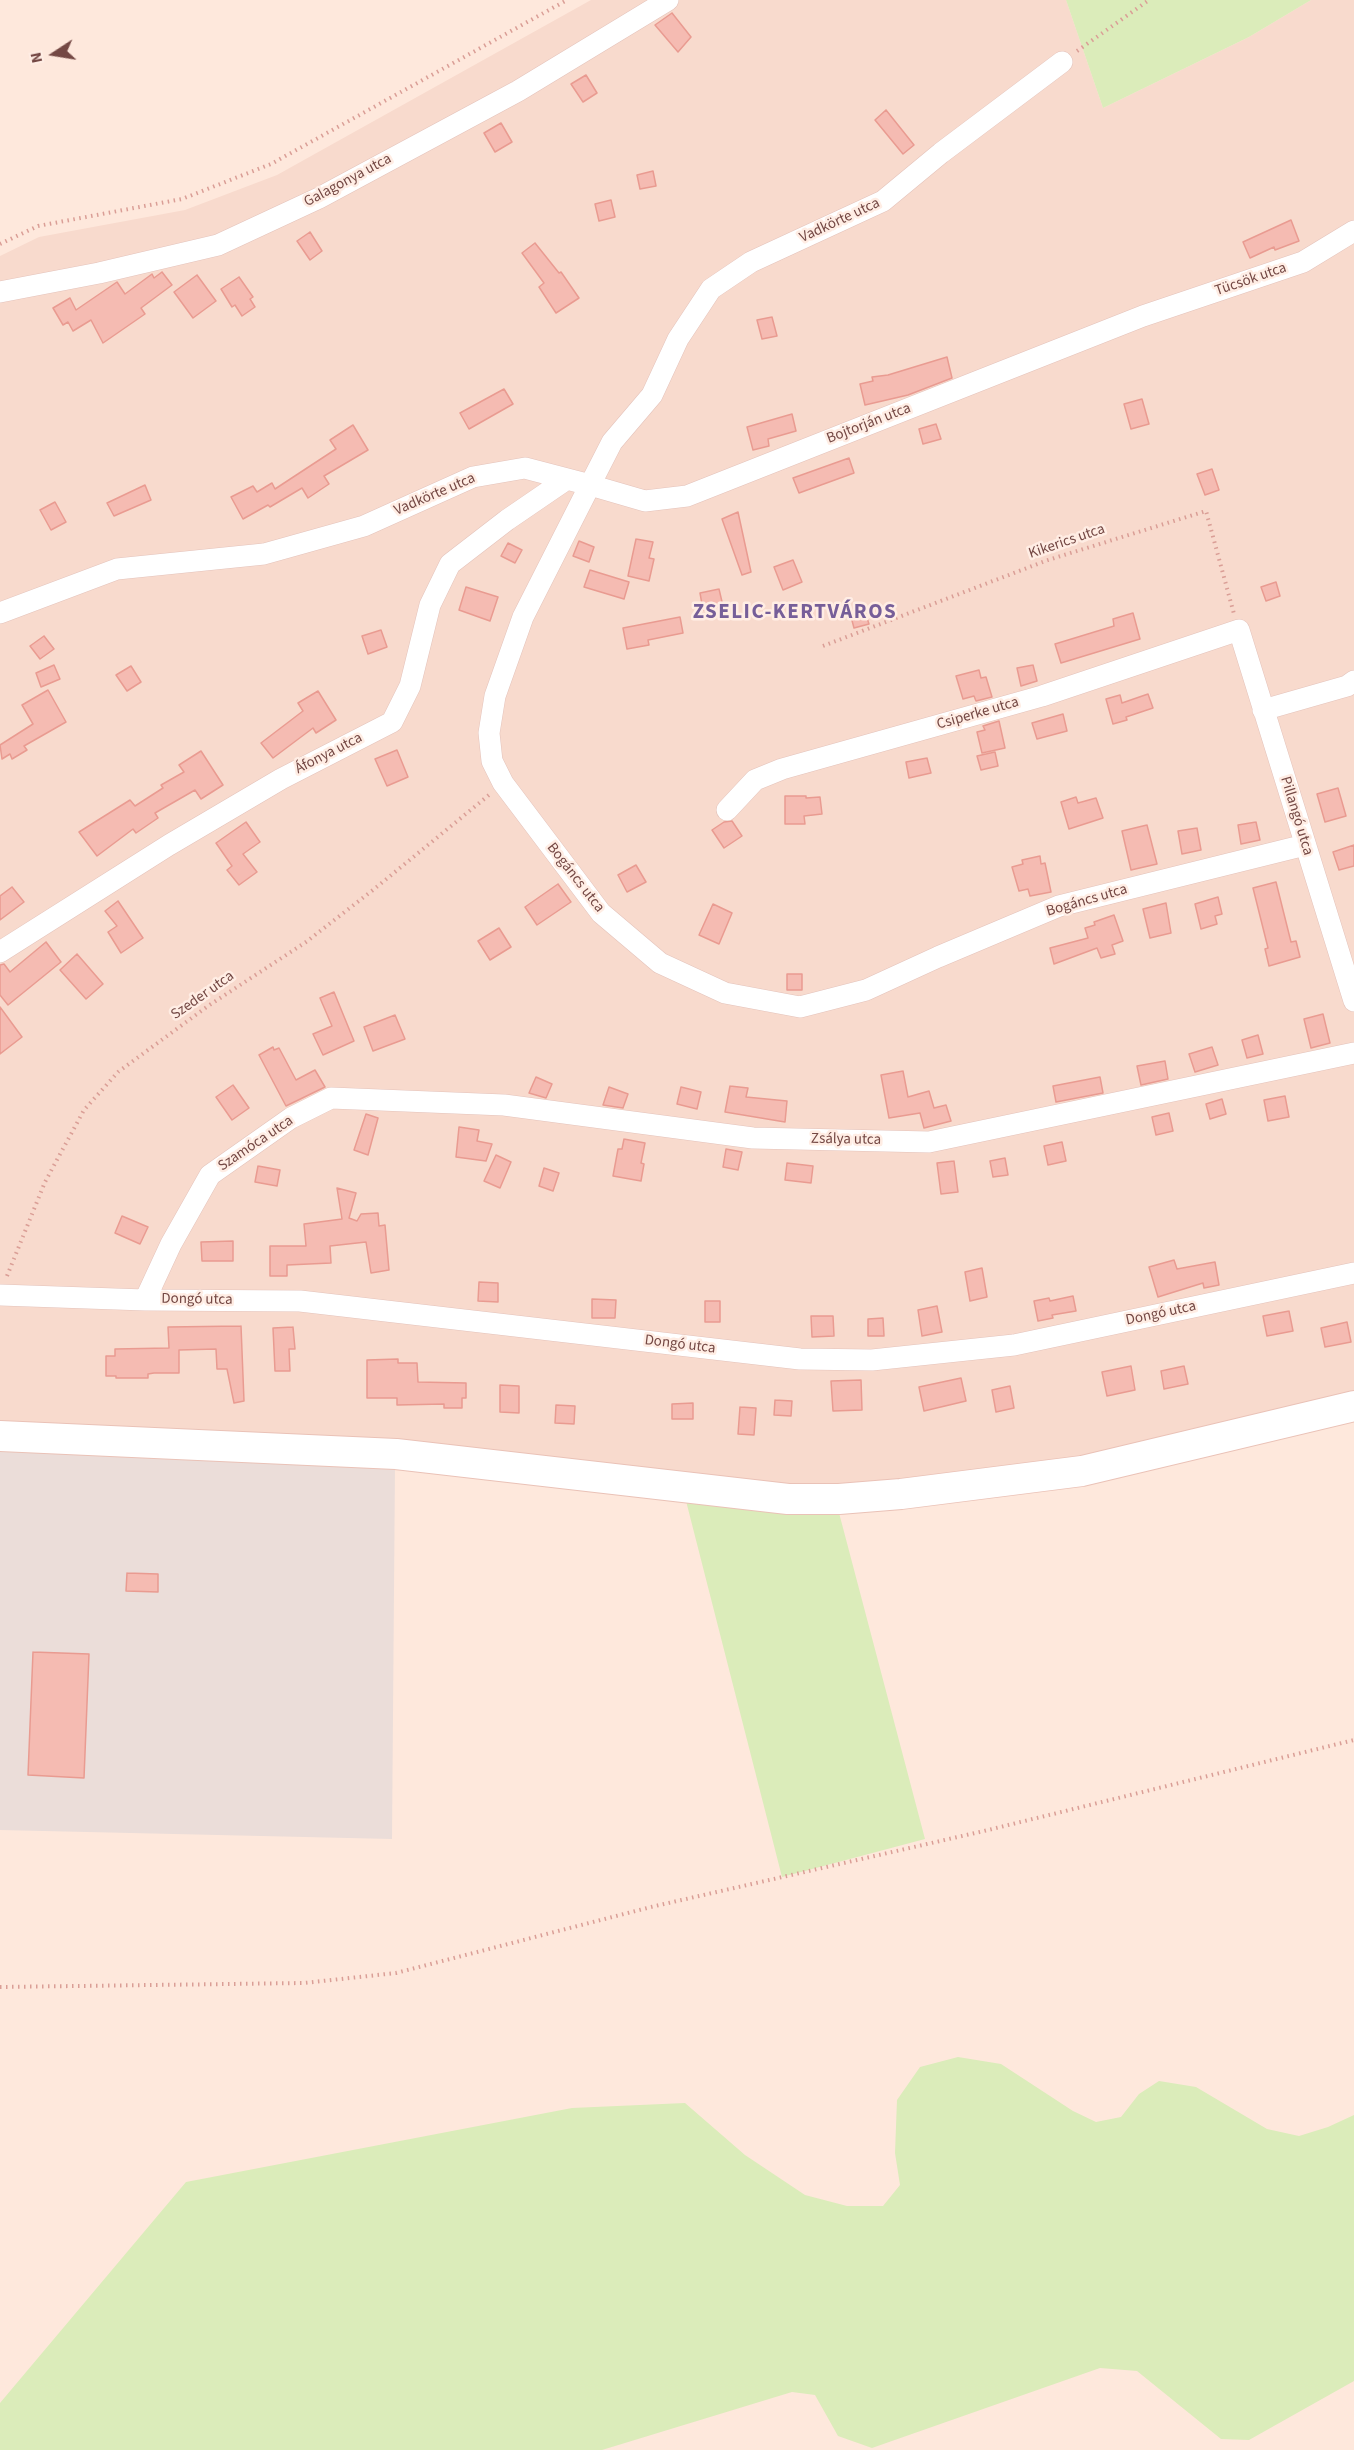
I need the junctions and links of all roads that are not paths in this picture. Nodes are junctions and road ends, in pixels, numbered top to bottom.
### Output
1 (668, 0) edge
2 (1062, 62) road end
3 (1354, 231) edge
4 (0, 292) edge
5 (1143, 316) joint
6 (567, 479) junction
7 (590, 485) junction
8 (0, 613) edge
9 (1239, 630) joint
10 (1354, 681) edge
11 (1263, 710) junction
12 (727, 810) dead end
13 (1305, 845) junction
14 (0, 952) edge
15 (1354, 1001) edge
16 (1354, 1053) edge
17 (331, 1098) joint
18 (1354, 1273) edge
19 (0, 1295) edge
20 (144, 1300) junction
21 (1354, 1406) edge
22 (0, 1436) edge

1 - 4 street, Galagonya utca
2 - 7 street, Vadkörte utca
3 - 5 street, Tücsök utca
5 - 7 street, Bojtorján utca
6 - 7 street, Vadkörte utca
6 - 8 street, Vadkörte utca
6 - 14 street, Áfonya utca
7 - 13 street, Bogáncs utca
9 - 11 street, Pillangó utca
9 - 12 street, Csiperke utca
10 - 11 street
11 - 13 street, Pillangó utca
13 - 15 street, Pillangó utca
16 - 17 street, Zsálya utca
17 - 20 street, Szamóca utca
18 - 20 street, Dongó utca
19 - 20 street, Dongó utca
21 - 22 street

